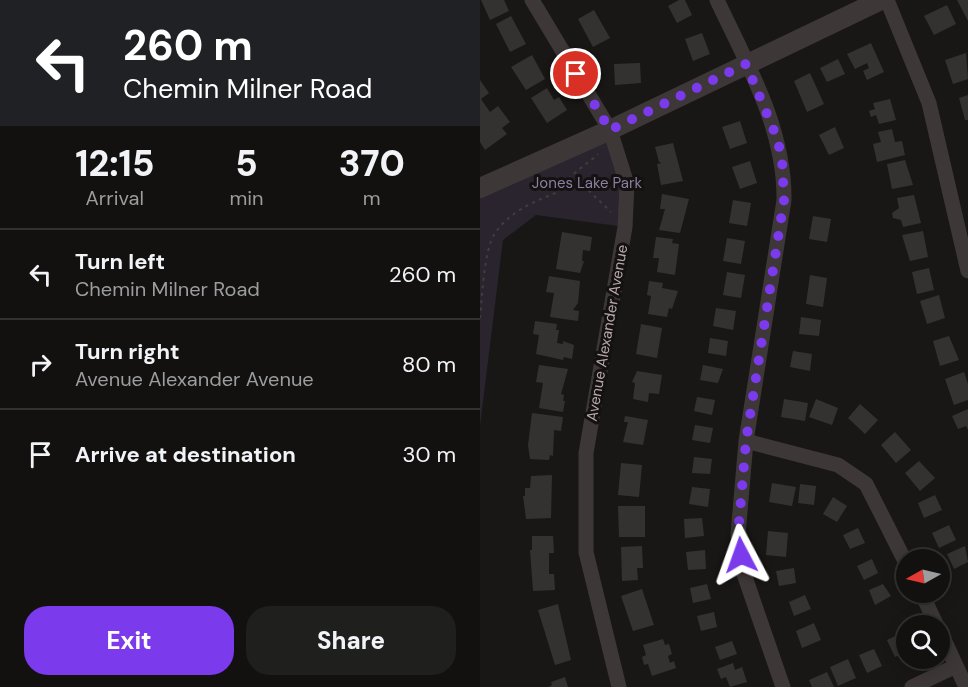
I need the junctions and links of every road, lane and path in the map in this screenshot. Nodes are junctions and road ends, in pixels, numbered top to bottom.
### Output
1 (532, 0) edge
2 (717, 0) edge
3 (881, 0) edge
4 (887, 0) edge
5 (746, 64) junction
6 (607, 139) junction
7 (570, 178) junction
8 (480, 188) edge
9 (625, 227) junction
10 (968, 271) edge
11 (480, 318) edge
12 (746, 441) junction
13 (899, 549) edge
14 (950, 653) edge
15 (956, 666) junction
16 (619, 687) edge
17 (783, 687) edge
18 (912, 687) edge
19 (966, 687) edge

1 - 6 street, Avenue Alexander Avenue
2 - 5 street
3 - 5 street
4 - 10 street
5 - 6 street
5 - 12 street
6 - 7 path
6 - 8 street
6 - 9 street, Avenue Alexander Avenue
7 - 9 path
7 - 11 path
9 - 16 street, Avenue Alexander Avenue
12 - 13 street
12 - 17 street
14 - 15 street
15 - 18 street
15 - 19 street

